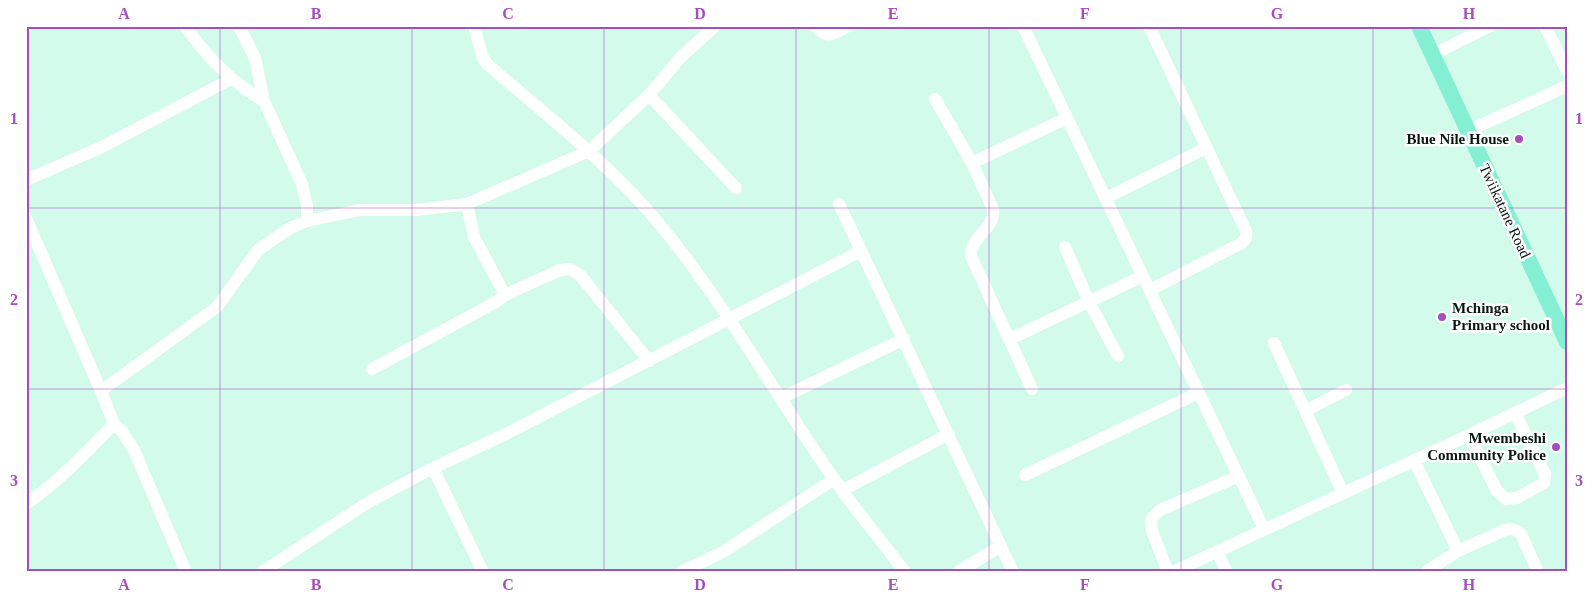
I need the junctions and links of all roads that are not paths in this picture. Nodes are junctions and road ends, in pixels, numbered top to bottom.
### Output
1 (185, 26) edge
2 (238, 26) edge
3 (474, 26) edge
4 (715, 26) edge
5 (814, 26) edge
6 (848, 26) edge
7 (1023, 26) edge
8 (1150, 26) edge
9 (1419, 26) edge
10 (1490, 26) edge
11 (1545, 26) edge
12 (1432, 55) junction
13 (1567, 71) edge
14 (232, 79) junction
15 (1567, 86) edge
16 (649, 95) junction
17 (935, 99) dead end
18 (264, 101) junction
19 (1068, 118) junction
20 (1468, 131) junction
21 (1206, 148) junction
22 (589, 151) junction
23 (972, 163) junction
24 (26, 180) edge
25 (736, 188) dead end
26 (1106, 198) junction
27 (467, 204) junction
28 (839, 204) dead end
29 (26, 218) edge
30 (307, 221) junction
31 (1065, 248) dead end
32 (861, 251) junction
33 (1143, 276) junction
34 (1150, 290) junction
35 (505, 295) junction
36 (1089, 302) junction
37 (729, 320) junction
38 (904, 339) junction
39 (1010, 339) junction
40 (1567, 342) edge
41 (1274, 343) dead end
42 (1118, 356) dead end
43 (649, 360) junction
44 (372, 369) dead end
45 (1567, 388) edge
46 (1032, 389) dead end
47 (1346, 390) dead end
48 (101, 391) junction
49 (1198, 393) junction
50 (781, 398) junction
51 (1305, 411) junction
52 (1515, 413) junction
53 (114, 424) junction
54 (949, 434) junction
55 (1470, 435) junction
56 (1414, 460) junction
57 (433, 468) junction
58 (1025, 475) dead end
59 (1238, 476) junction
60 (834, 479) junction
61 (843, 490) junction
62 (1343, 493) junction
63 (26, 504) edge
64 (1264, 529) junction
65 (1002, 546) junction
66 (1217, 551) junction
67 (1458, 551) junction
68 (186, 572) edge
69 (262, 572) edge
70 (483, 572) edge
71 (681, 572) edge
72 (906, 572) edge
73 (958, 572) edge
74 (1014, 572) edge
75 (1168, 572) edge
76 (1173, 572) edge
77 (1227, 572) edge
78 (1426, 572) edge
79 (1538, 572) edge

1 - 14 street
2 - 18 street
3 - 22 street
4 - 16 street
5 - 6 street
7 - 19 street
8 - 21 street
9 - 12 main road, Twiikatane Road
10 - 12 street
11 - 13 street
12 - 20 main road, Twiikatane Road
14 - 18 street
14 - 24 street
15 - 20 street
16 - 22 street
16 - 25 street
17 - 23 street
18 - 30 street
19 - 23 street
19 - 26 street
20 - 40 main road, Twiikatane Road
21 - 26 street
21 - 34 street
22 - 27 street
22 - 37 street
23 - 39 street
26 - 33 street
27 - 30 street
27 - 35 street
28 - 32 street
29 - 48 street
30 - 48 street
31 - 36 street
32 - 37 street
32 - 38 street
33 - 34 street
33 - 36 street
34 - 49 street
35 - 43 street
35 - 44 street
36 - 39 street
36 - 42 street
37 - 43 street
37 - 50 street
38 - 50 street
38 - 54 street
39 - 46 street
41 - 51 street
43 - 57 street
45 - 52 street
47 - 51 street
48 - 53 street
49 - 58 street
49 - 59 street
50 - 60 street
51 - 62 street
52 - 55 street
52 - 55 street
53 - 63 street
53 - 68 street
54 - 61 street
54 - 65 street
55 - 56 street
56 - 62 street
56 - 67 street
57 - 69 street
57 - 70 street
59 - 64 street
59 - 75 street
60 - 61 street
60 - 71 street
61 - 72 street
62 - 64 street
64 - 66 street
65 - 73 street
65 - 74 street
66 - 76 street
66 - 77 street
67 - 78 street
67 - 79 street

